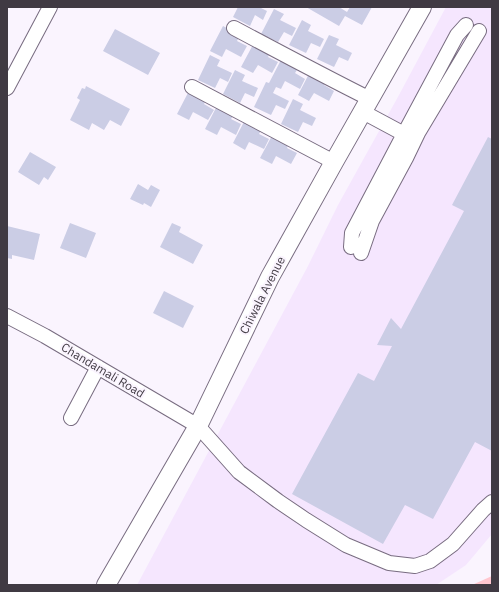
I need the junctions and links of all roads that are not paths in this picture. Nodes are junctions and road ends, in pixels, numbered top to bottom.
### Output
1 (50, 7) edge
2 (422, 7) edge
3 (234, 28) dead end
4 (192, 87) dead end
5 (7, 88) edge
6 (366, 105) junction
7 (404, 134) junction
8 (334, 162) junction
9 (7, 316) edge
10 (98, 367) junction
11 (71, 418) dead end
12 (198, 426) junction
13 (492, 502) edge
14 (106, 585) edge

1 - 5 street
2 - 6 main road, Chiwala Avenue
3 - 6 street
4 - 8 street
6 - 7 street
6 - 8 main road, Chiwala Avenue
7 - 7 street
8 - 12 main road, Chiwala Avenue
9 - 10 street, Chandamali Road
10 - 11 street
10 - 12 street, Chandamali Road
12 - 13 street, Chandamali Road
12 - 14 main road, Chiwala Avenue

